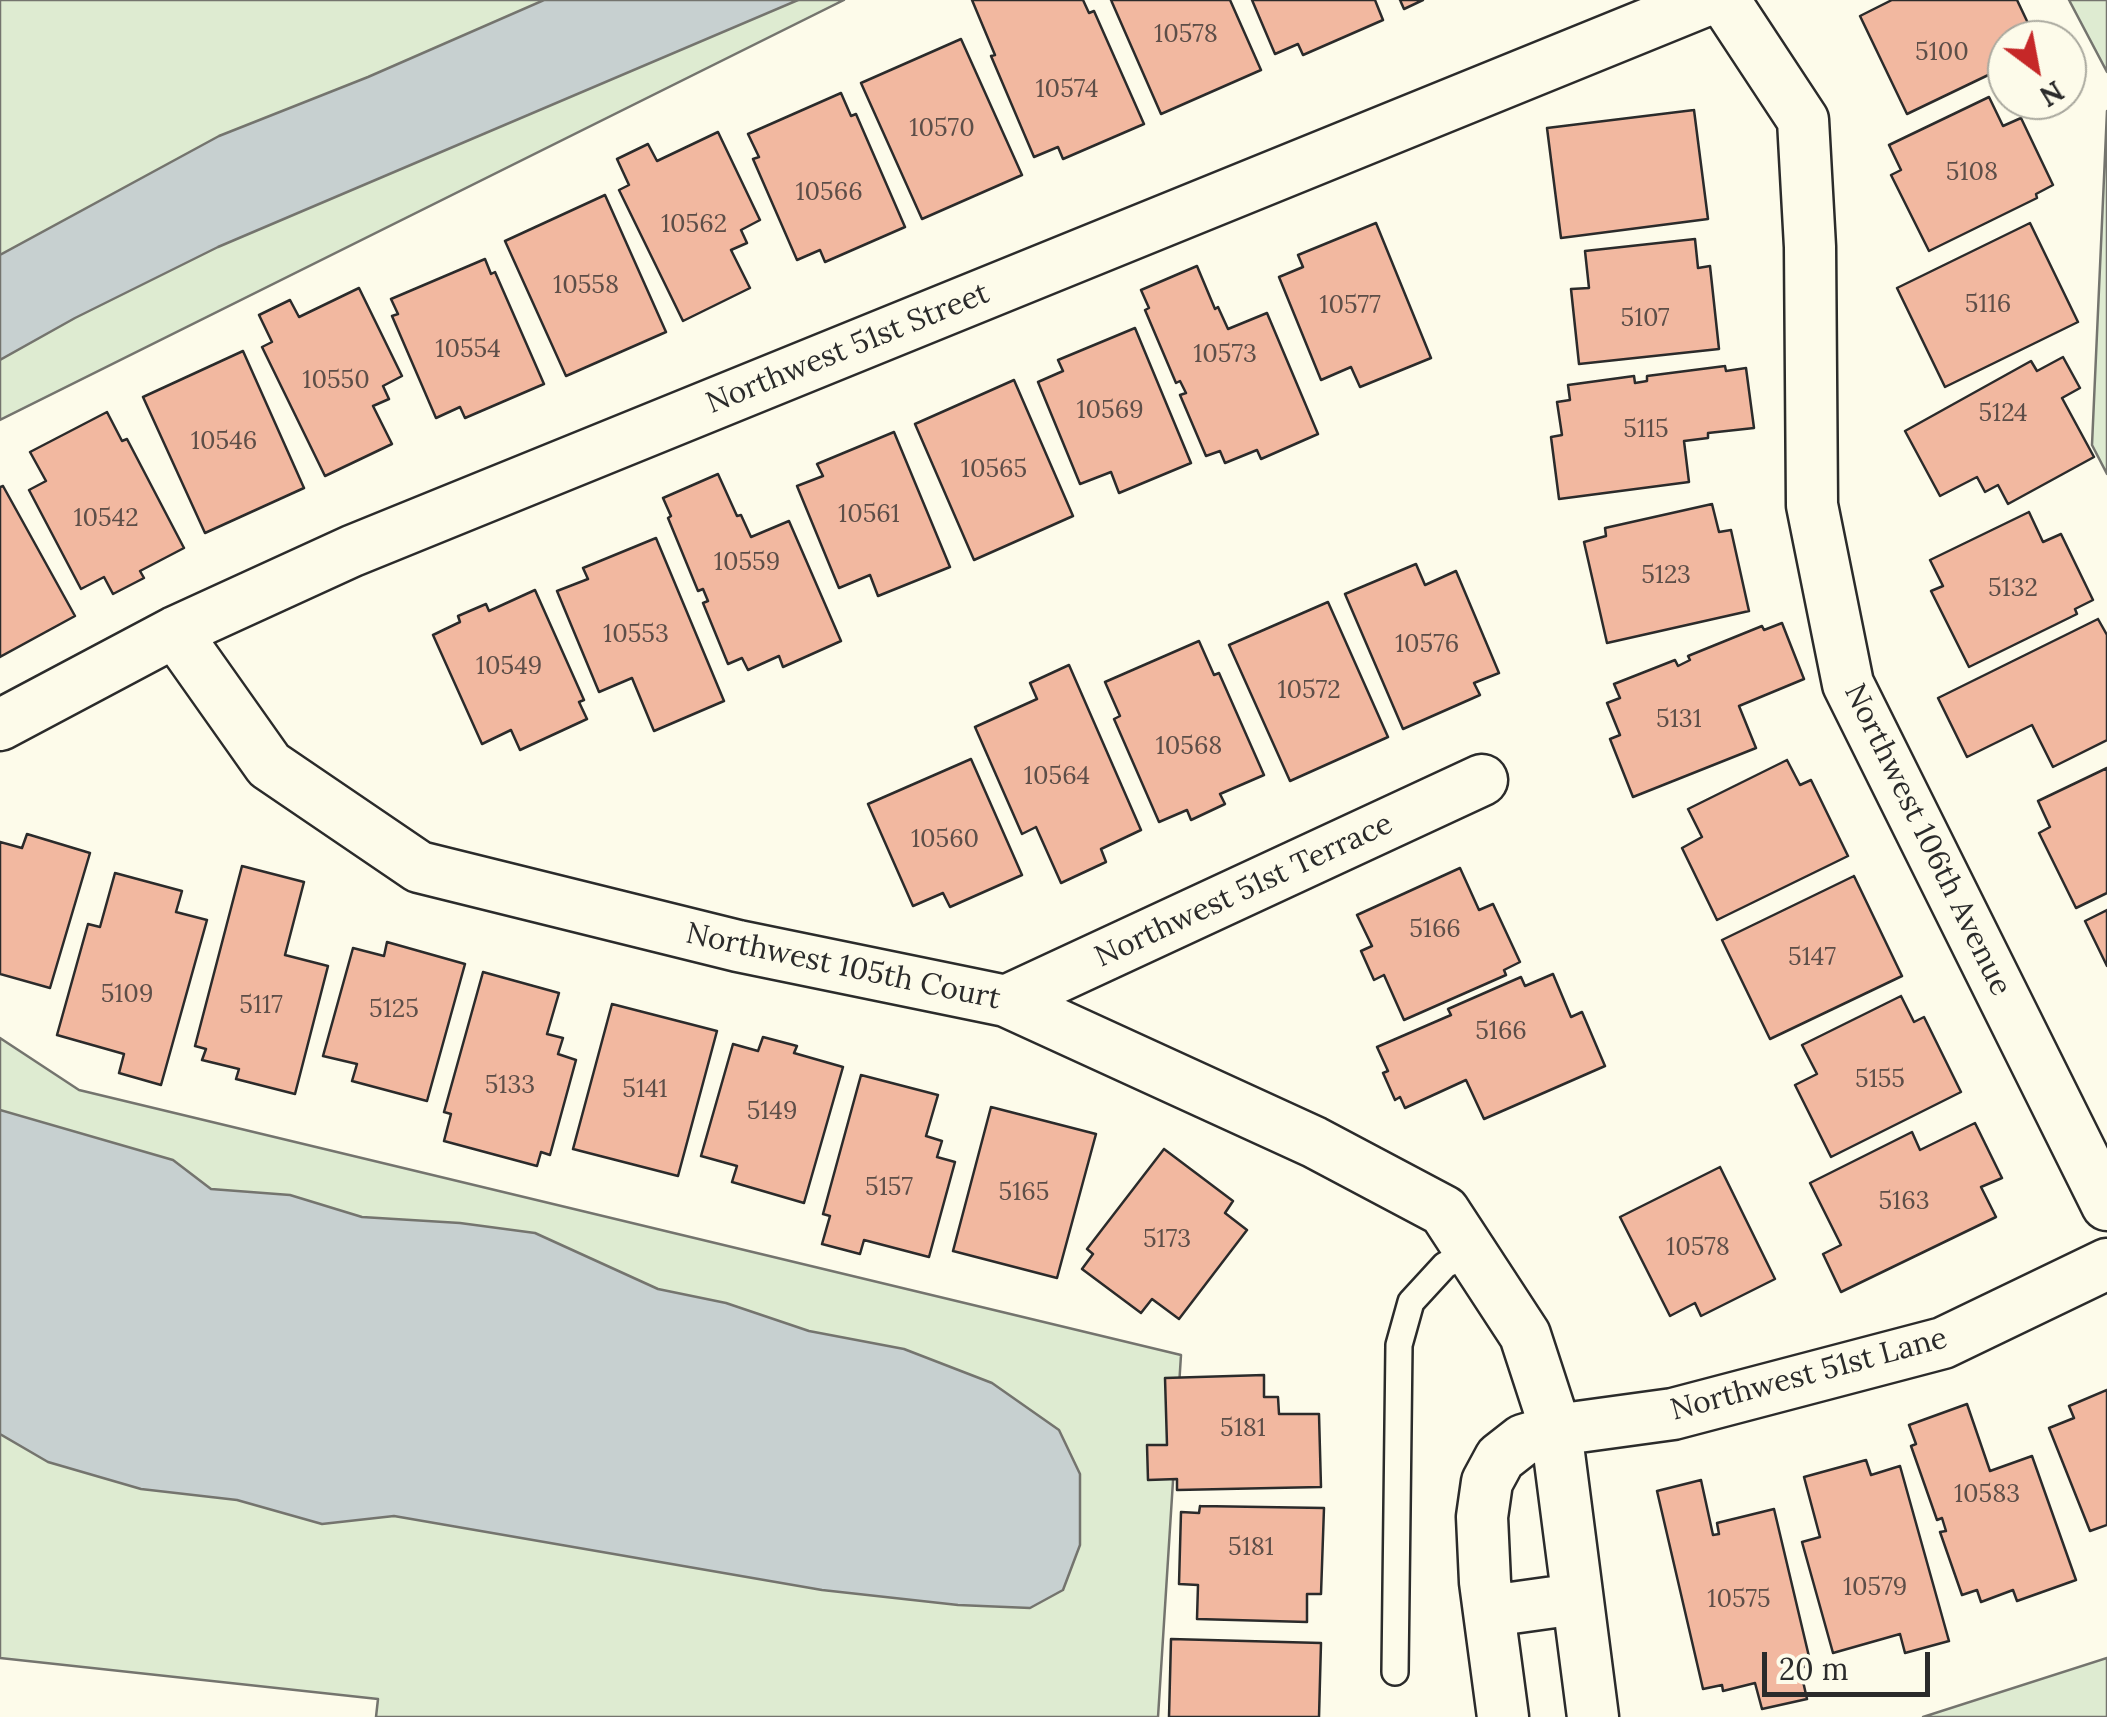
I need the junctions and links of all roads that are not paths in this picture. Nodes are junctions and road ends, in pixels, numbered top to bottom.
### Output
1 (1707, 0) edge
2 (1724, 0) edge
3 (176, 632) junction
4 (0, 725) edge
5 (1482, 780) dead end
6 (1006, 1001) junction
7 (2107, 1205) edge
8 (1473, 1252) junction
9 (2107, 1264) edge
10 (1556, 1430) junction
11 (1576, 1599) junction
12 (1490, 1611) junction
13 (1395, 1672) dead end
14 (1503, 1717) edge
15 (1593, 1717) edge

1 - 3 street, Northwest 51st Street
2 - 7 street, Northwest 106th Avenue
3 - 4 street, Northwest 51st Street
3 - 6 street, Northwest 105th Court
5 - 6 street, Northwest 51st Terrace
6 - 8 street, Northwest 105th Court
8 - 10 street, Northwest 105th Court
8 - 13 lane
9 - 10 street, Northwest 51st Lane
10 - 11 street, Northwest 105th Court
10 - 12 street
11 - 12 street
11 - 15 street, Northwest 105th Court
12 - 14 street

